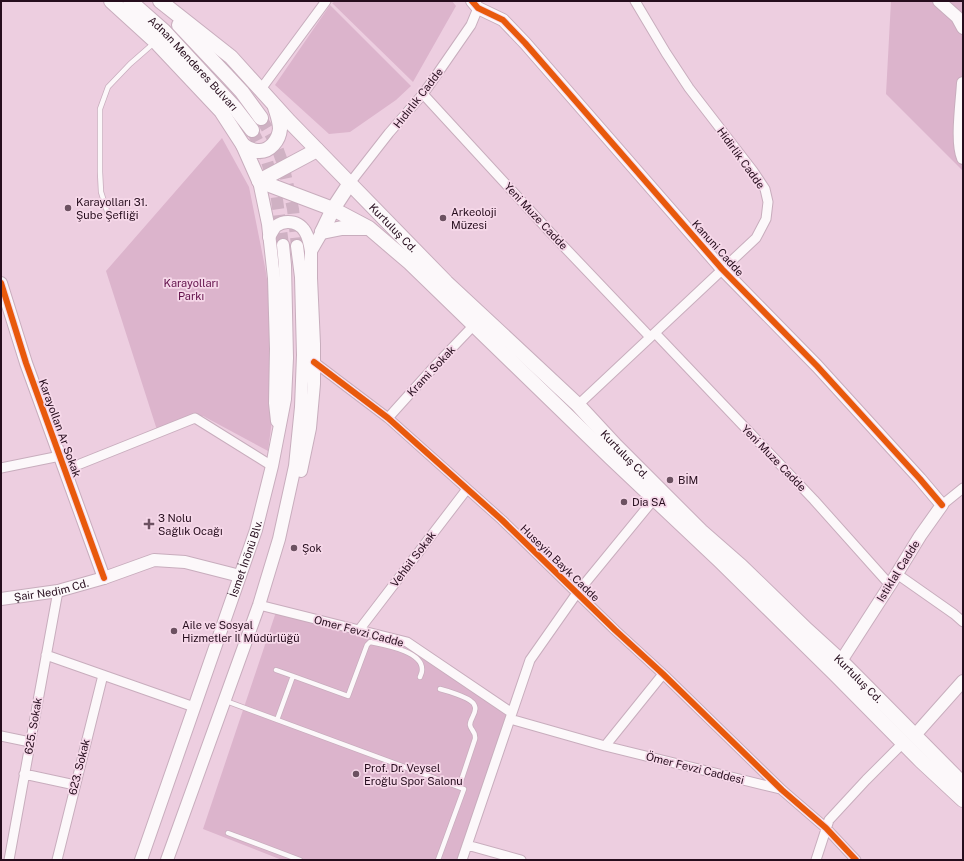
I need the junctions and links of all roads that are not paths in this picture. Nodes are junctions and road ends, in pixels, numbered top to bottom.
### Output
1 (111, 1) edge
2 (130, 1) edge
3 (156, 1) edge
4 (160, 1) edge
5 (326, 1) edge
6 (635, 1) edge
7 (939, 1) edge
8 (475, 4) edge
9 (963, 28) edge
10 (156, 42) junction
11 (963, 83) edge
12 (260, 89) junction
13 (423, 94) junction
14 (274, 105) junction
15 (260, 118) tunnel mouth
16 (252, 130) tunnel mouth
17 (243, 145) junction
18 (317, 150) junction
19 (963, 158) edge
20 (259, 181) junction
21 (350, 183) junction
22 (333, 209) junction
23 (108, 214) dead end
24 (369, 228) junction
25 (322, 232) junction
26 (269, 237) junction
27 (283, 245) tunnel mouth
28 (298, 246) tunnel mouth
29 (311, 251) junction
30 (722, 269) junction
31 (2, 285) edge
32 (474, 325) junction
33 (652, 335) junction
34 (314, 362) junction
35 (578, 405) junction
36 (388, 418) junction
37 (278, 436) junction
38 (60, 456) junction
39 (272, 466) junction
40 (1, 468) edge
41 (65, 470) junction
42 (963, 488) edge
43 (467, 489) junction
44 (654, 499) junction
45 (942, 505) junction
46 (279, 539) junction
47 (897, 574) junction
48 (240, 576) junction
49 (104, 578) junction
50 (890, 585) junction
51 (58, 592) junction
52 (578, 593) junction
53 (1, 599) edge
54 (259, 605) junction
55 (963, 622) edge
56 (359, 630) junction
57 (46, 655) junction
58 (841, 661) junction
59 (276, 670) dead end
60 (103, 674) junction
61 (663, 674) junction
62 (293, 676) junction
63 (420, 676) dead end
64 (963, 681) edge
65 (440, 689) dead end
66 (224, 701) junction
67 (194, 708) junction
68 (511, 716) junction
69 (277, 720) junction
70 (1, 736) edge
71 (909, 739) junction
72 (30, 742) junction
73 (604, 746) junction
74 (24, 774) junction
75 (963, 784) edge
76 (75, 785) junction
77 (459, 787) junction
78 (782, 790) junction
79 (963, 800) edge
80 (826, 828) junction
81 (228, 833) dead end
82 (467, 845) junction
83 (9, 860) edge
84 (57, 860) edge
85 (141, 860) edge
86 (167, 860) edge
87 (300, 860) edge
88 (438, 860) edge
89 (462, 860) edge
90 (521, 860) edge
91 (816, 860) edge
92 (856, 860) edge

1 - 10 main road
2 - 16 main road, Adnan Menderes Bulvarı
3 - 15 main road, Adnan Menderes Bulvarı
4 - 12 main road, Kurtuluş Cd.
5 - 12 street
6 - 30 street, Hidirlik Cadde
7 - 9 main road
8 - 13 street, Hıdırlık Cadde
8 - 30 main road, Kanuni Cadde
10 - 17 main road
10 - 23 lane
11 - 19 main road
12 - 14 main road, Kurtuluş Cd.
13 - 21 street, Hıdırlık Cadde
13 - 33 street, Yeni Muze Cadde
14 - 17 main road
14 - 18 main road, Kurtuluş Cd.
17 - 20 main road
18 - 20 main road
18 - 21 main road, Kurtuluş Cd.
20 - 22 main road, Kurtuluş Cd.
20 - 26 main road
21 - 22 main road
21 - 35 main road, Kurtuluş Cd.
22 - 24 main road, Kurtuluş Cd.
22 - 25 main road
24 - 25 main road
24 - 32 main road, Kurtuluş Cd.
25 - 29 main road
26 - 29 main road
26 - 37 main road
27 - 37 main road, İsmet İnönü Blv.
28 - 46 main road
29 - 34 main road
30 - 33 street, Hidirlik Cadde
30 - 45 main road, Kanuni Cadde
31 - 38 main road, Karayollan Ar Sokak
32 - 36 street, Krami Sokak
32 - 44 main road, Kurtuluş Cd.
33 - 35 street, Hidirlik Cadde
33 - 50 street, Yeni Muze Cadde
34 - 36 street, Huseyin Bayk Cadde
34 - 46 main road
35 - 58 main road, Kurtuluş Cd.
36 - 43 street, Huseyin Bayk Cadde
37 - 39 main road, İsmet İnönü Blv.
38 - 40 street
38 - 41 main road, Karayollan Ar Sokak
39 - 41 street
39 - 48 main road, İsmet İnönü Blv.
41 - 49 main road, Karayollan Ar Sokak
42 - 45 street, Istiklal Cadde
43 - 52 street, Huseyin Bayk Cadde
43 - 56 street, Vehbil Sokak
44 - 52 street
44 - 71 main road, Kurtuluş Cd.
45 - 47 main road, Istiklal Cadde
46 - 54 main road
47 - 50 main road, Istiklal Cadde
47 - 55 street
48 - 49 main road, Şair Nedim Cd.
48 - 67 main road, İsmet İnönü Blv.
49 - 51 main road, Şair Nedim Cd.
50 - 58 main road, Istiklal Cadde
51 - 53 main road, Şair Nedim Cd.
51 - 57 street, 625. Sokak
52 - 61 street, Huseyin Bayk Cadde
52 - 68 street
54 - 56 street, Omer Fevzi Cadde
54 - 66 main road
56 - 68 street, Omer Fevzi Cadde
57 - 60 street
57 - 72 street, 625. Sokak
58 - 71 main road, Kurtuluş Cd.
59 - 62 lane
60 - 67 street
60 - 76 street, 623. Sokak
61 - 73 street
61 - 78 street, Huseyin Bayk Cadde
62 - 63 lane
62 - 69 lane
64 - 71 main road
65 - 77 lane
66 - 69 lane
66 - 86 main road
67 - 85 main road, İsmet İnönü Blv.
68 - 73 street, Ömer Fevzi Caddesi
68 - 82 street
69 - 77 lane
70 - 72 street
71 - 75 main road, Kurtuluş Cd.
71 - 79 main road, Kurtuluş Cd.
71 - 80 street
72 - 74 street, 625. Sokak
73 - 78 street, Ömer Fevzi Caddesi
74 - 76 street
74 - 83 street, 625. Sokak
76 - 84 street, 623. Sokak
77 - 88 lane
78 - 80 street, Ömer Fevzi Caddesi
80 - 91 street
80 - 92 street, Ömer Fevzi Caddesi
81 - 87 lane
82 - 89 street
82 - 90 street

